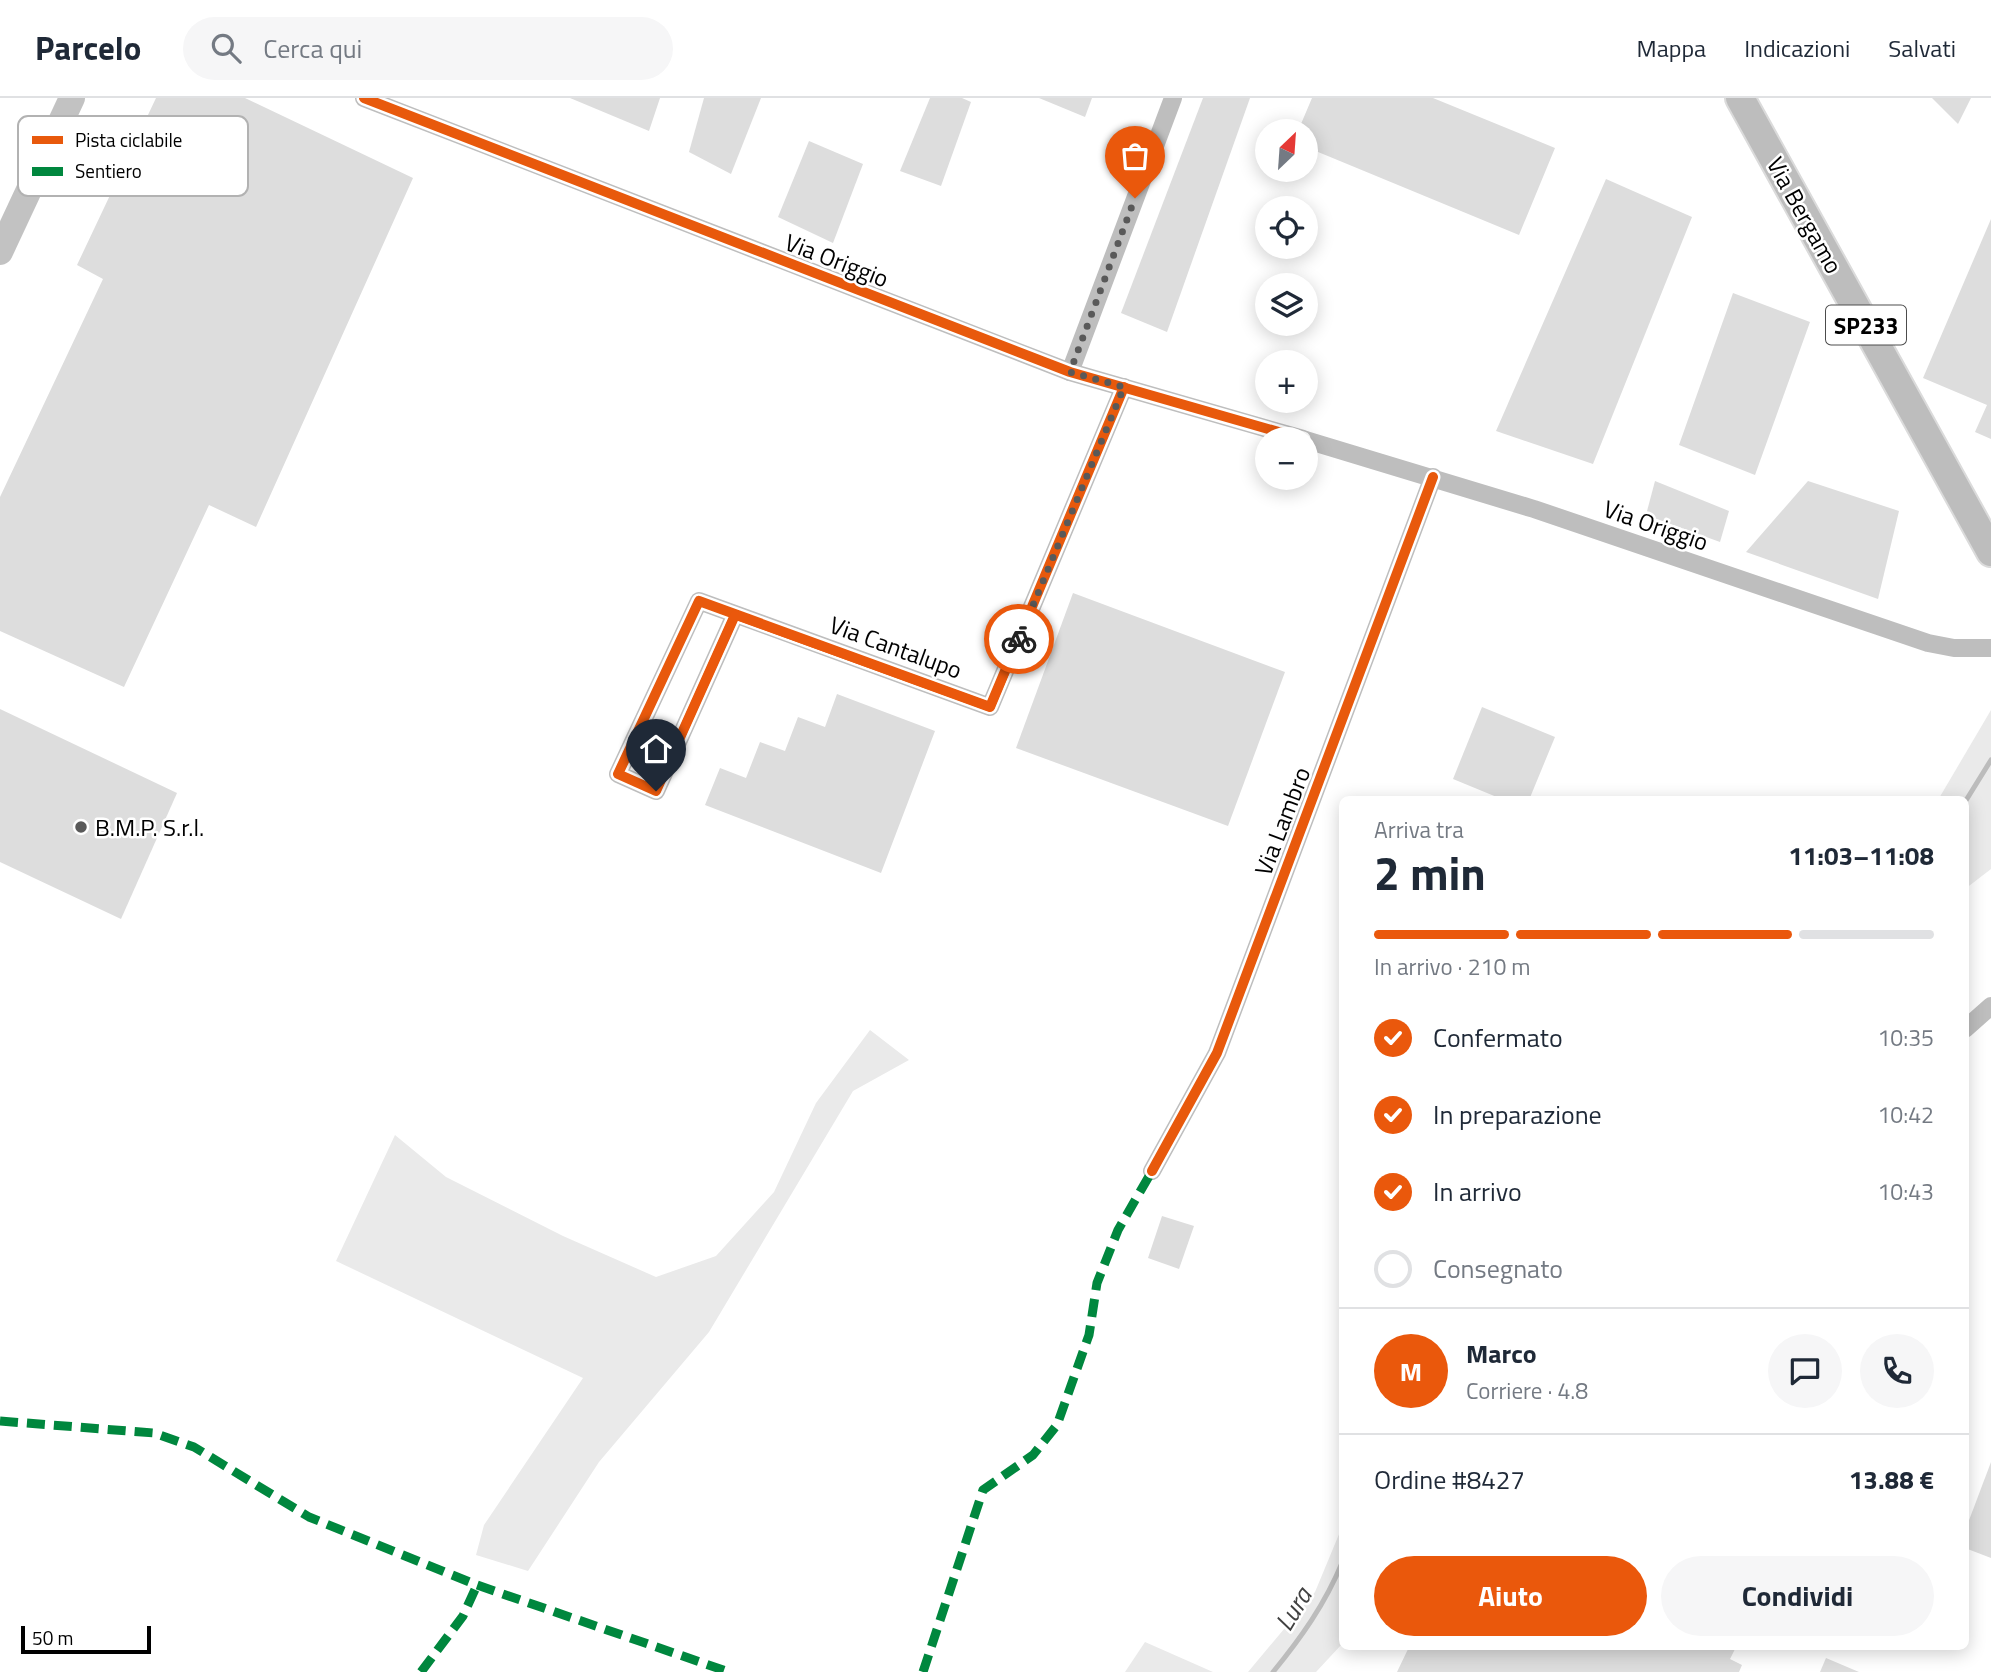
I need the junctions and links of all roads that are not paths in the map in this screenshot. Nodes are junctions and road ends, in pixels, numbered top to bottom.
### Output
1 (72, 98) edge
2 (363, 98) edge
3 (1173, 98) edge
4 (1740, 98) edge
5 (64, 116) edge
6 (26, 196) edge
7 (0, 251) edge
8 (1070, 372) junction
9 (1124, 387) junction
10 (1260, 427) edge
11 (1318, 444) edge
12 (1433, 477) junction
13 (1991, 552) edge
14 (735, 615) junction
15 (1991, 648) edge
16 (1991, 1006) edge
17 (1969, 1025) edge
18 (1152, 1171) dead end

1 - 5 main road
2 - 8 street, Via Origgio
3 - 8 street
4 - 13 main road, Via Bergamo / SP233
6 - 7 main road
8 - 9 street, Via Origgio
9 - 10 street, Via Origgio
9 - 14 street, Via Cantalupo
11 - 12 street, Via Origgio
12 - 15 street, Via Origgio
12 - 18 street, Via Lambro
14 - 14 street, Via Cantalupo
16 - 17 street

